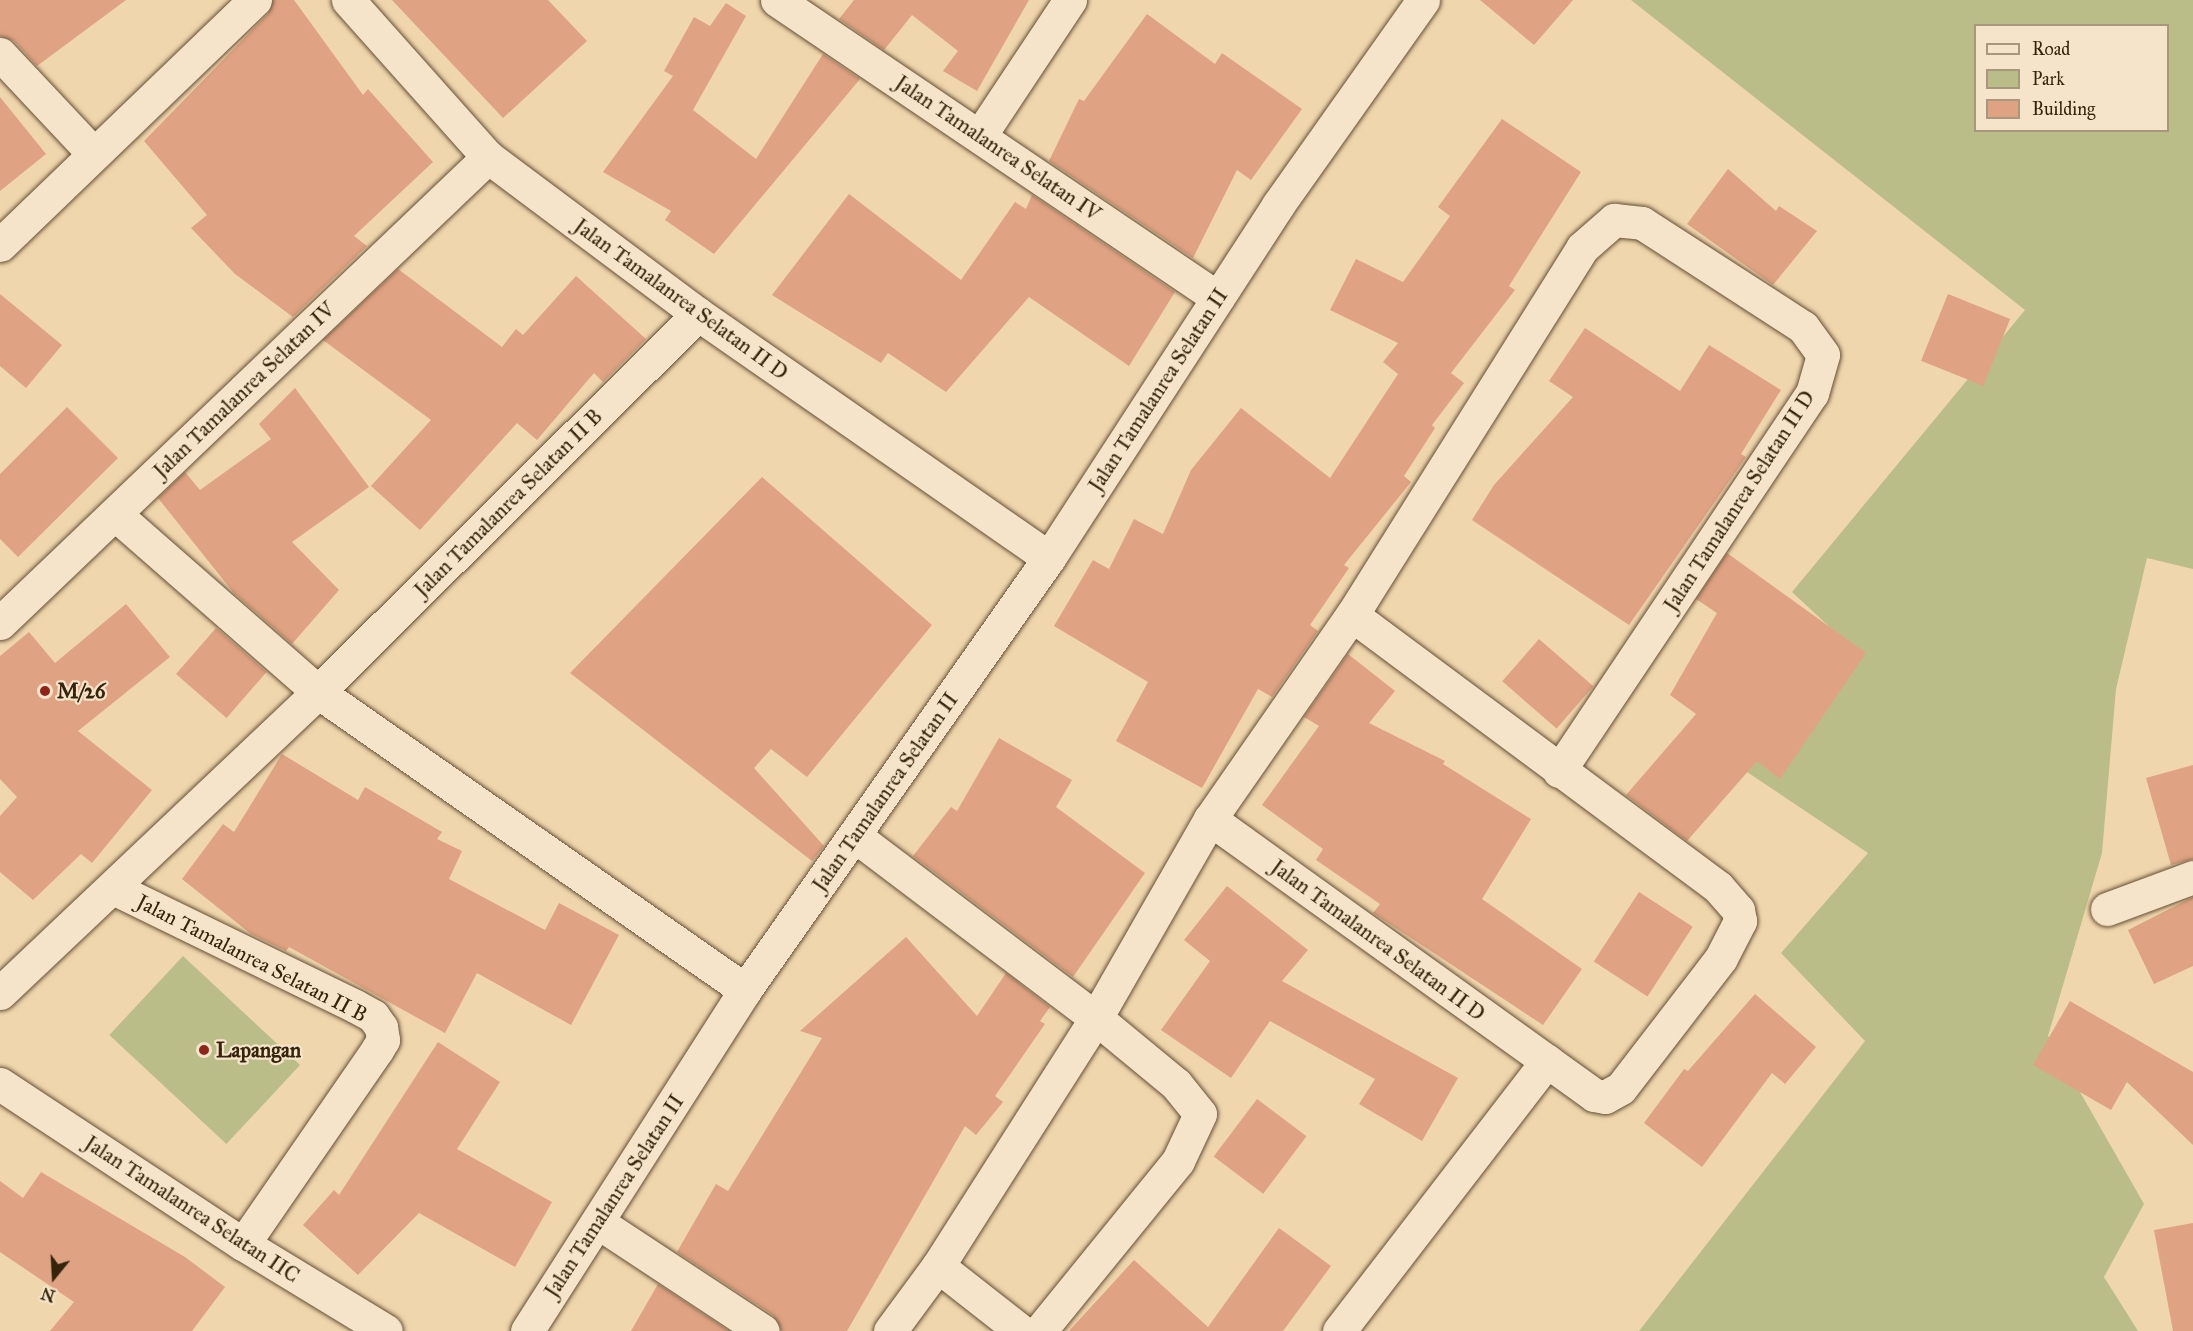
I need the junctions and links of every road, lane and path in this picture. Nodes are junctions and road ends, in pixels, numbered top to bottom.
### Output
1 (255, 0) edge
2 (348, 0) edge
3 (777, 0) edge
4 (1070, 0) edge
5 (1423, 0) edge
6 (0, 54) edge
7 (981, 134) junction
8 (92, 152) junction
9 (488, 157) junction
10 (0, 245) edge
11 (1218, 298) junction
12 (698, 314) junction
13 (115, 514) junction
14 (1049, 558) junction
15 (1352, 615) junction
16 (0, 623) edge
17 (318, 692) junction
18 (1559, 771) junction
19 (1210, 819) junction
20 (855, 836) junction
21 (2193, 877) edge
22 (112, 888) junction
23 (2108, 909) dead end
24 (745, 990) junction
25 (0, 993) edge
26 (1096, 1018) junction
27 (1547, 1061) junction
28 (0, 1084) edge
29 (599, 1223) junction
30 (243, 1244) junction
31 (938, 1266) junction
32 (386, 1331) edge
33 (527, 1331) edge
34 (763, 1331) edge
35 (890, 1331) edge
36 (1021, 1331) edge
37 (1040, 1331) edge
38 (1339, 1331) edge

1 - 8 street
2 - 9 street, Jalan Tamalanrea Selatan II D
3 - 7 street, Jalan Tamalanrea Selatan IV
4 - 7 street
5 - 11 street, Jalan Tamalanrea Selatan II
6 - 8 street
7 - 11 street, Jalan Tamalanrea Selatan IV
8 - 10 street
9 - 12 street, Jalan Tamalanrea Selatan II D
9 - 13 street, Jalan Tamalanrea Selatan IV
11 - 14 street, Jalan Tamalanrea Selatan II
12 - 14 street, Jalan Tamalanrea Selatan II D
12 - 17 street, Jalan Tamalanrea Selatan II B
13 - 16 street, Jalan Tamalanrea Selatan IV
13 - 17 street
14 - 20 street, Jalan Tamalanrea Selatan II
15 - 18 street, Jalan Tamalanrea Selatan II D
15 - 18 street, Jalan Tamalanrea Selatan II D
15 - 19 street, Jalan Tamalanrea Selatan II D
17 - 22 street, Jalan Tamalanrea Selatan II B
17 - 24 street
18 - 27 street, Jalan Tamalanrea Selatan II D
19 - 26 street, Jalan Tamalanrea Selatan II D
19 - 27 street, Jalan Tamalanrea Selatan II D
20 - 24 street, Jalan Tamalanrea Selatan II
20 - 26 street
21 - 23 street
22 - 25 street, Jalan Tamalanrea Selatan II B
22 - 30 street, Jalan Tamalanrea Selatan II B
24 - 29 street, Jalan Tamalanrea Selatan II
26 - 31 street, Jalan Tamalanrea Selatan II D
26 - 37 street
27 - 38 street
28 - 30 street, Jalan Tamalanrea Selatan IIC
29 - 33 street, Jalan Tamalanrea Selatan II
29 - 34 street
30 - 32 street, Jalan Tamalanrea Selatan IIC
31 - 35 street, Jalan Tamalanrea Selatan II D
31 - 36 street

